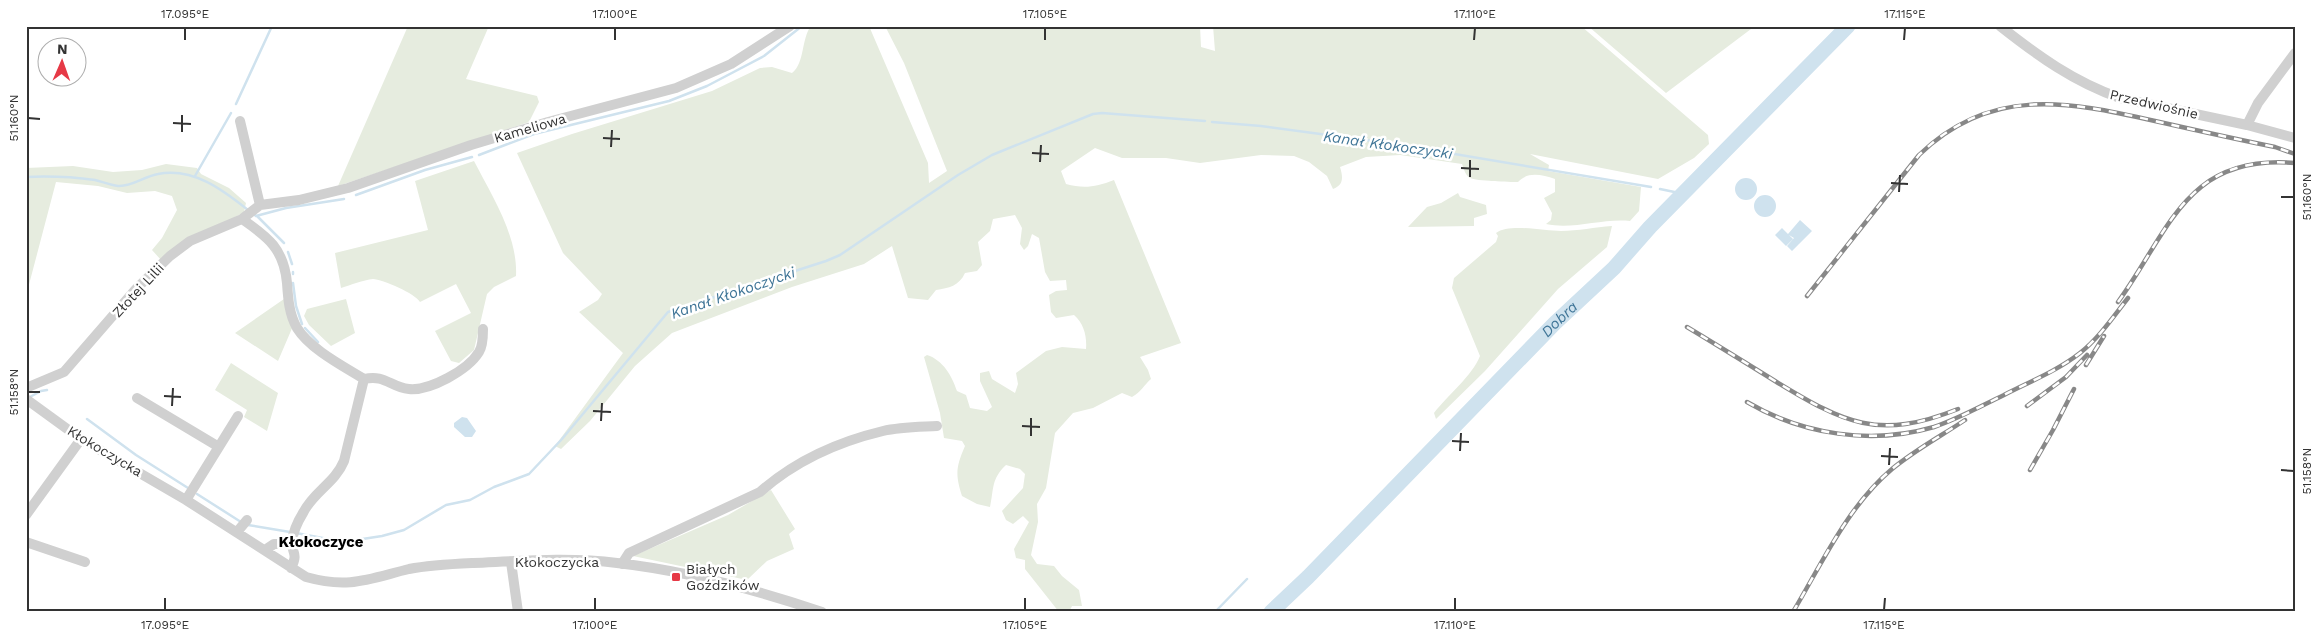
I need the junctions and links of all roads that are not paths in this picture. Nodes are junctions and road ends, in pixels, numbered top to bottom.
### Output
1 (790, 26) edge
2 (2000, 26) edge
3 (2295, 52) edge
4 (240, 121) dead end
5 (2247, 125) junction
6 (2295, 138) edge
7 (260, 205) junction
8 (242, 219) junction
9 (483, 329) dead end
10 (364, 379) junction
11 (26, 388) edge
12 (137, 398) dead end
13 (30, 402) edge
14 (238, 416) dead end
15 (937, 426) dead end
16 (81, 439) junction
17 (219, 447) junction
18 (186, 500) junction
19 (26, 515) edge
20 (247, 520) dead end
21 (237, 532) junction
22 (294, 537) junction
23 (26, 542) edge
24 (265, 550) junction
25 (86, 562) dead end
26 (511, 562) junction
27 (622, 564) junction
28 (291, 568) junction
29 (518, 612) edge
30 (822, 612) edge

1 - 7 street, Kameliowa
2 - 5 street, Przedwiośnie
3 - 5 street
4 - 7 street
5 - 6 street, Przedwiośnie
7 - 8 street, Złotej Lilii
8 - 10 street
8 - 11 street, Złotej Lilii
9 - 10 street
10 - 22 street
12 - 17 street
13 - 16 street, Kłokoczycka
14 - 17 street
15 - 27 street
16 - 18 street, Kłokoczycka
16 - 19 street
17 - 18 street
18 - 21 street, Kłokoczycka
20 - 21 street
21 - 24 street, Kłokoczycka
22 - 24 street
22 - 28 street
23 - 25 street
24 - 28 street, Kłokoczycka
26 - 27 street, Kłokoczycka
26 - 28 street, Kłokoczycka
26 - 29 street
27 - 30 street, Kłokoczycka

